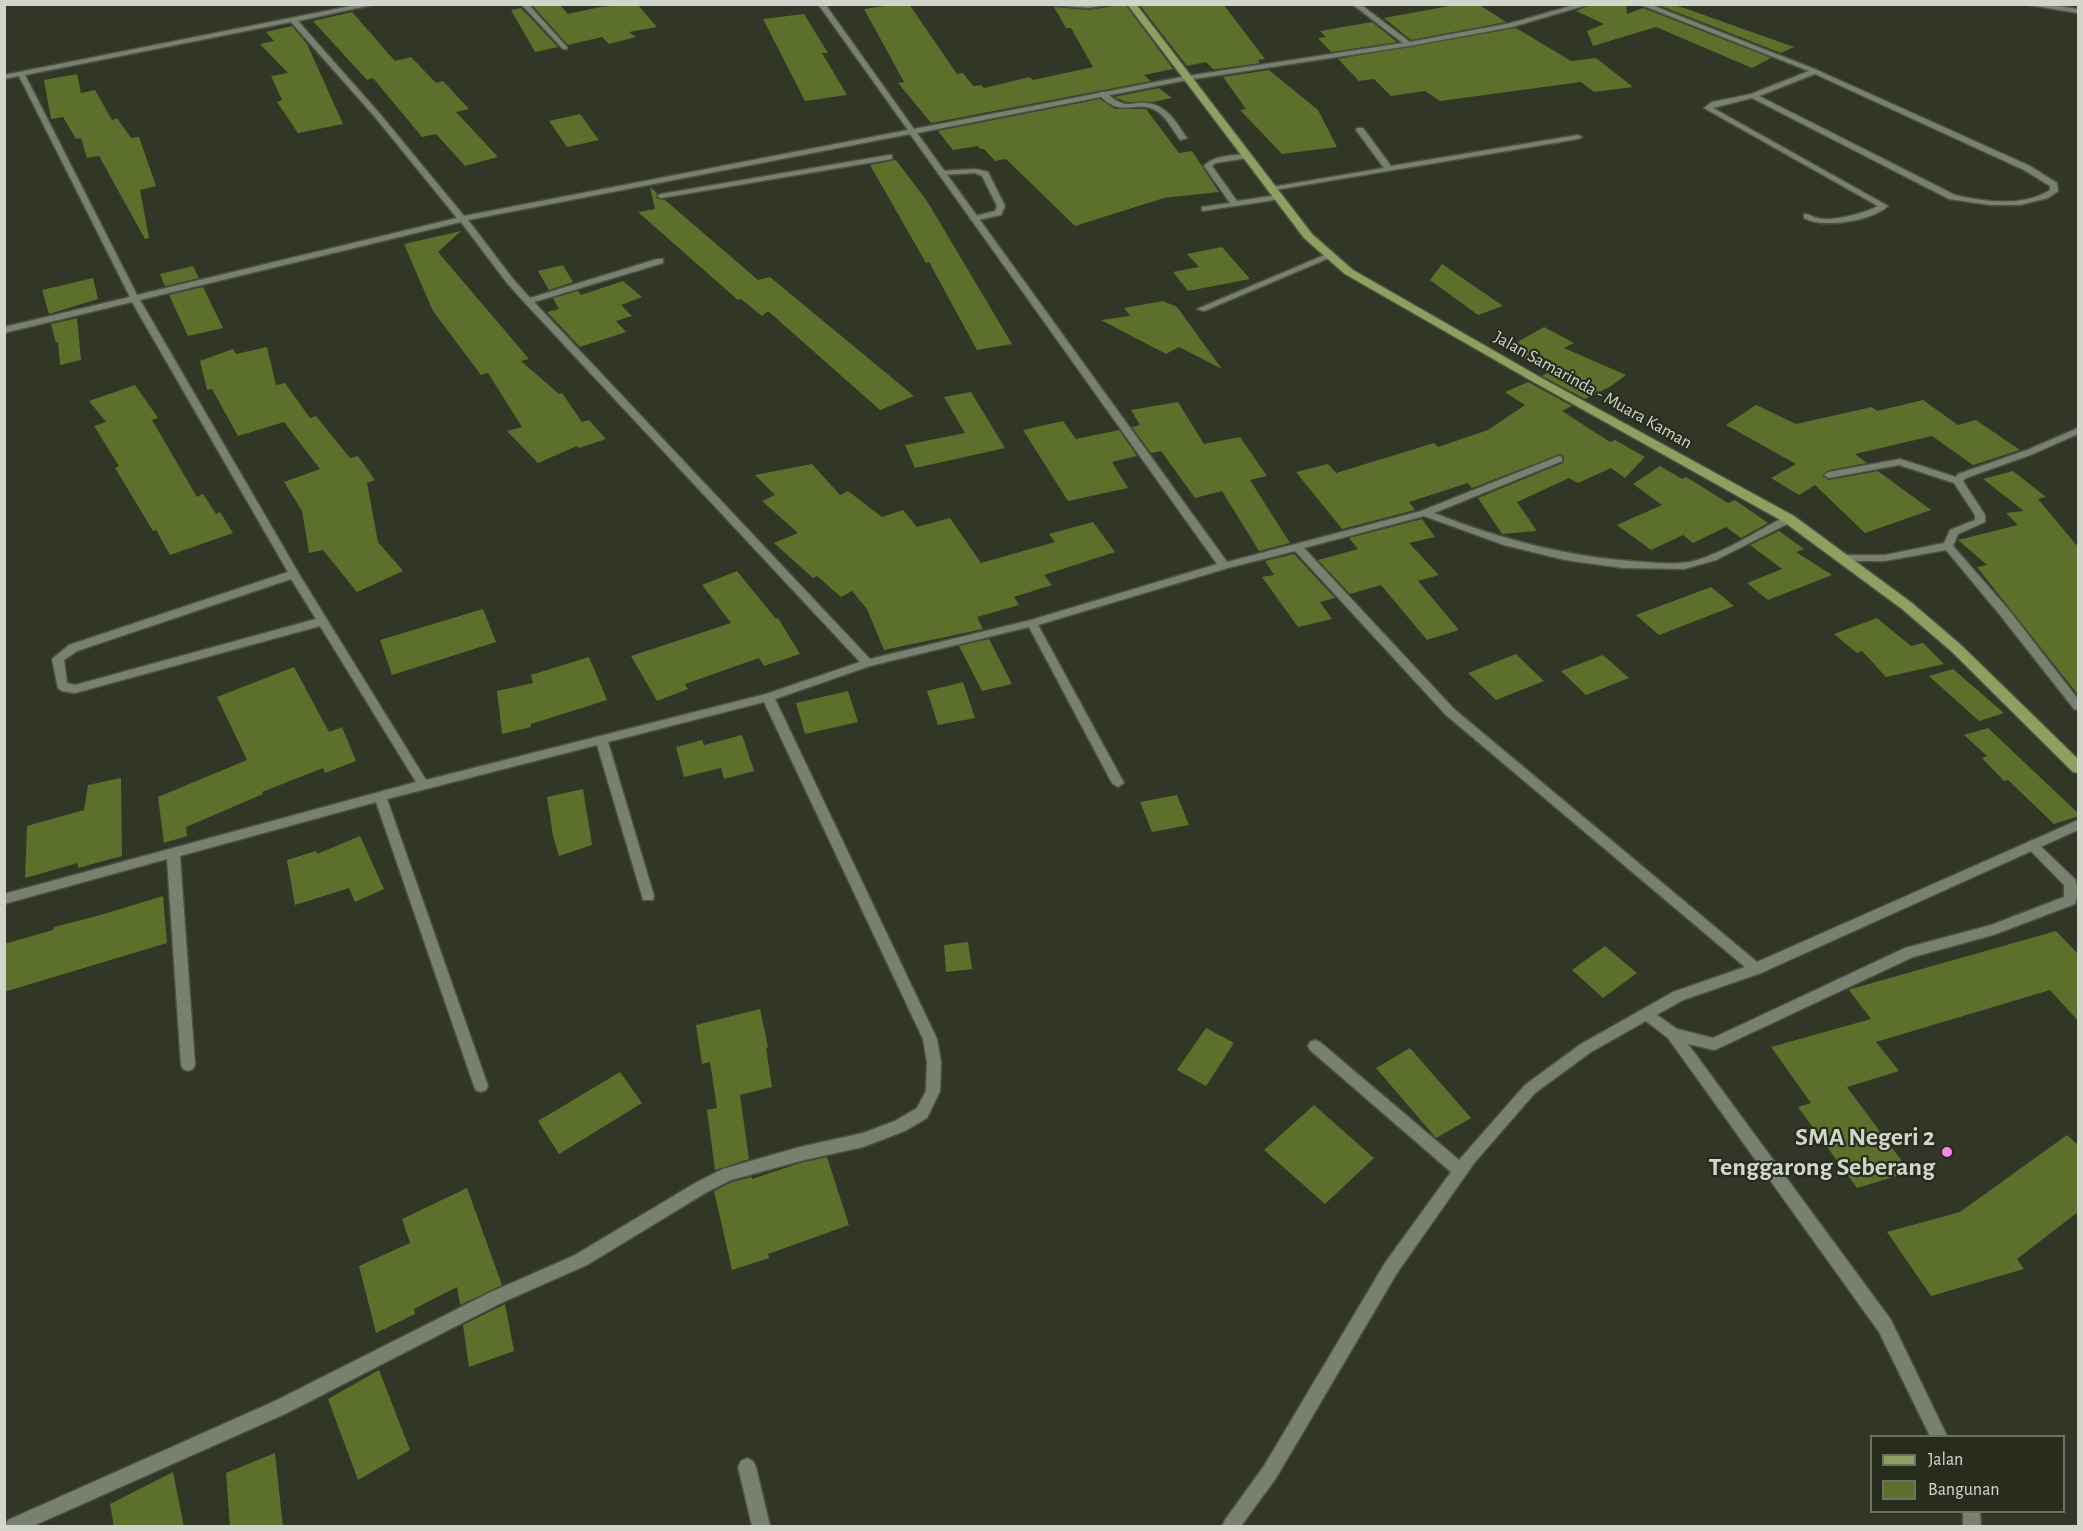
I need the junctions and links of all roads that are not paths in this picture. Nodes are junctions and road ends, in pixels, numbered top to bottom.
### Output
1 (373, 4) edge
2 (524, 4) edge
3 (821, 4) edge
4 (1044, 4) edge
5 (1110, 4) edge
6 (1131, 4) edge
7 (1356, 4) edge
8 (1587, 4) edge
9 (1642, 4) edge
10 (2026, 4) edge
11 (2071, 4) edge
12 (2079, 11) edge
13 (294, 21) junction
14 (1409, 44) junction
15 (565, 48) dead end
16 (1815, 72) junction
17 (21, 74) junction
18 (4, 77) edge
19 (1187, 78) junction
20 (1103, 94) junction
21 (1754, 96) junction
22 (910, 130) junction
23 (1359, 130) dead end
24 (1578, 137) dead end
25 (1183, 138) dead end
26 (782, 156) junction
27 (1245, 156) junction
28 (890, 157) dead end
29 (1389, 169) junction
30 (793, 173) junction
31 (942, 174) junction
32 (1275, 193) junction
33 (661, 196) dead end
34 (1235, 204) junction
35 (1205, 209) dead end
36 (1807, 216) dead end
37 (463, 219) junction
38 (974, 219) junction
39 (1330, 256) junction
40 (660, 261) dead end
41 (136, 298) junction
42 (528, 301) junction
43 (1201, 309) dead end
44 (4, 330) edge
45 (2079, 431) edge
46 (1559, 459) dead end
47 (1829, 475) dead end
48 (1958, 481) junction
49 (1425, 513) junction
50 (1789, 519) junction
51 (1948, 546) junction
52 (1297, 547) junction
53 (1842, 558) junction
54 (1224, 566) junction
55 (294, 574) junction
56 (324, 621) junction
57 (1032, 623) junction
58 (868, 663) junction
59 (768, 697) junction
60 (2079, 706) edge
61 (601, 740) junction
62 (2079, 768) edge
63 (1118, 783) dead end
64 (424, 786) junction
65 (380, 796) junction
66 (2079, 825) edge
67 (2032, 845) junction
68 (173, 853) junction
69 (648, 896) dead end
70 (4, 899) edge
71 (1756, 969) junction
72 (1647, 1014) junction
73 (1673, 1034) junction
74 (1315, 1046) dead end
75 (188, 1065) dead end
76 (481, 1086) dead end
77 (1460, 1170) junction
78 (1938, 1435) edge
79 (747, 1467) dead end
80 (14, 1527) edge
81 (761, 1527) edge
82 (1231, 1527) edge

1 - 13 street
2 - 15 street
3 - 22 street
4 - 5 street
6 - 19 main road, Jalan Samarinda - Muara Kaman
7 - 14 street
8 - 14 street
9 - 16 street
10 - 12 street
11 - 12 street
13 - 17 street
13 - 37 street
14 - 19 street
16 - 21 street
16 - 21 street
17 - 18 street
17 - 41 street
19 - 20 street
19 - 27 main road, Jalan Samarinda - Muara Kaman
20 - 22 street
20 - 25 street
21 - 36 street
22 - 26 street
22 - 31 street
23 - 29 street
24 - 29 street
26 - 30 street
26 - 37 street
27 - 32 main road, Jalan Samarinda - Muara Kaman
27 - 34 street
28 - 30 street
29 - 32 street
30 - 33 street
31 - 38 street
31 - 38 street
32 - 34 street
32 - 39 main road, Jalan Samarinda - Muara Kaman
34 - 35 street
37 - 41 street
37 - 42 street
38 - 54 street
39 - 43 street
39 - 50 main road, Jalan Samarinda - Muara Kaman
40 - 42 street
41 - 44 street
41 - 55 street
42 - 58 street
45 - 48 street
46 - 49 street
47 - 48 street
48 - 51 street
49 - 50 street
49 - 52 street
50 - 53 main road, Jalan Samarinda - Muara Kaman
51 - 53 street
51 - 60 street
52 - 54 street
52 - 71 street
53 - 62 main road, Jalan Samarinda - Muara Kaman
54 - 57 street
55 - 56 street
55 - 56 street
56 - 64 street
57 - 58 street
57 - 63 street
58 - 59 street
59 - 61 street
59 - 80 street
61 - 64 street
61 - 69 street
64 - 65 street
65 - 68 street
65 - 76 street
66 - 67 street
67 - 71 street
67 - 73 street
68 - 70 street
68 - 75 street
71 - 72 street
72 - 73 street
72 - 77 street
73 - 78 street
74 - 77 street
77 - 82 street
79 - 81 street

